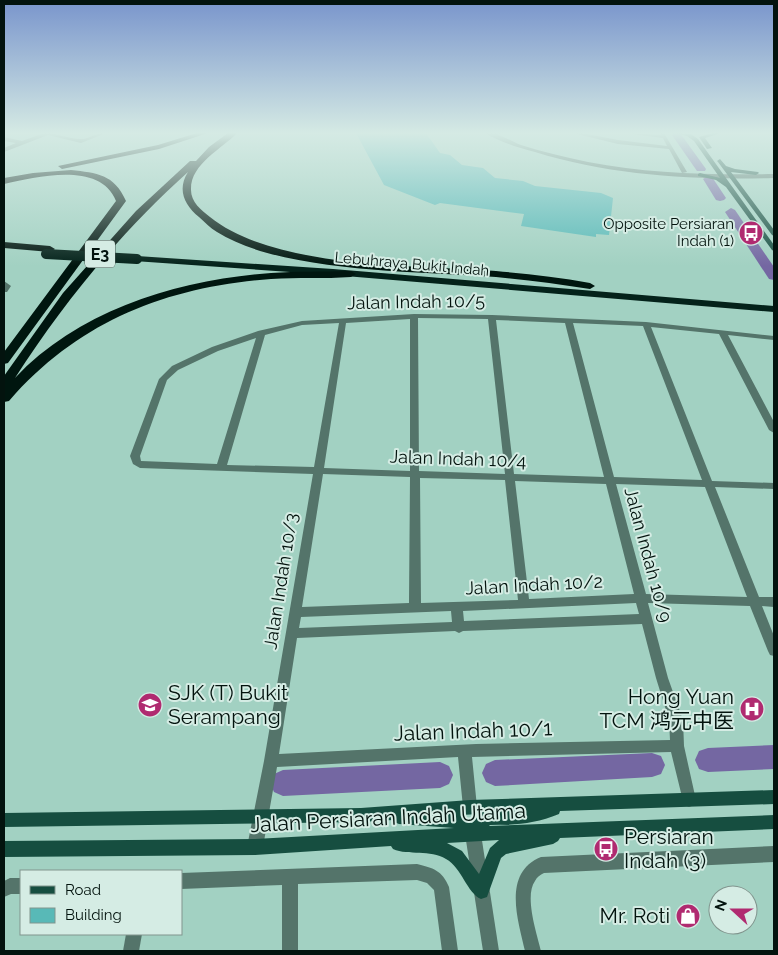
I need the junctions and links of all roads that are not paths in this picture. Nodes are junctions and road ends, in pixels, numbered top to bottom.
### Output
1 (18, 178) edge
2 (95, 178) edge
3 (166, 178) edge
4 (177, 178) edge
5 (190, 178) edge
6 (713, 178) edge
7 (724, 178) edge
8 (732, 178) edge
9 (748, 178) edge
10 (4, 181) edge
11 (731, 188) junction
12 (740, 188) junction
13 (774, 234) edge
14 (4, 245) edge
15 (774, 249) edge
16 (4, 250) edge
17 (48, 251) junction
18 (139, 256) junction
19 (73, 265) junction
20 (351, 274) junction
21 (4, 283) edge
22 (590, 286) junction
23 (4, 290) edge
24 (774, 303) edge
25 (774, 309) edge
26 (414, 316) junction
27 (492, 317) junction
28 (343, 320) junction
29 (568, 320) junction
30 (646, 324) junction
31 (722, 332) junction
32 (261, 333) junction
33 (774, 338) edge
34 (4, 360) edge
35 (4, 386) edge
36 (4, 398) edge
37 (774, 430) edge
38 (140, 465) joint
39 (221, 467) junction
40 (318, 471) junction
41 (415, 473) junction
42 (511, 477) junction
43 (610, 481) junction
44 (707, 484) junction
45 (774, 486) edge
46 (641, 598) junction
47 (755, 602) junction
48 (774, 602) edge
49 (524, 604) junction
50 (457, 607) junction
51 (415, 609) junction
52 (295, 612) junction
53 (647, 619) junction
54 (459, 628) junction
55 (292, 633) junction
56 (774, 651) edge
57 (677, 746) junction
58 (464, 751) junction
59 (271, 761) junction
60 (774, 797) edge
61 (690, 800) junction
62 (573, 804) junction
63 (470, 807) junction
64 (362, 815) junction
65 (262, 816) junction
66 (4, 820) edge
67 (774, 822) edge
68 (584, 830) junction
69 (473, 834) junction
70 (361, 841) junction
71 (255, 847) junction
72 (4, 849) edge
73 (774, 854) edge
74 (290, 877) junction
75 (182, 881) edge
76 (481, 891) junction
77 (134, 935) edge
78 (131, 951) edge
79 (290, 951) edge
80 (450, 951) edge
81 (491, 951) edge
82 (533, 951) edge

1 - 10 highway
2 - 19 highway
3 - 19 highway, E3
4 - 35 highway, E3
5 - 22 highway
6 - 11 main road
7 - 11 main road
8 - 12 main road
9 - 12 main road
11 - 15 main road
12 - 13 main road
14 - 17 highway
16 - 17 highway
17 - 18 highway, Lebuhraya Bukit Indah, bridge
18 - 20 highway, Lebuhraya Bukit Indah
18 - 22 highway, Lebuhraya Bukit Indah
19 - 34 highway, E3
20 - 25 highway, Lebuhraya Bukit Indah
20 - 36 highway
21 - 23 street
22 - 24 highway, Lebuhraya Bukit Indah
26 - 27 street, Jalan Indah 10/5
26 - 28 street, Jalan Indah 10/5
26 - 41 street
27 - 29 street, Jalan Indah 10/5
27 - 42 street
28 - 32 street, Jalan Indah 10/5
28 - 40 street, Jalan Indah 10/3
29 - 30 street, Jalan Indah 10/5
29 - 43 street, Jalan Indah 10/9
30 - 31 street, Jalan Indah 10/5
30 - 44 street
31 - 33 street, Jalan Indah 10/5
31 - 37 street
32 - 38 street, Jalan Indah 10/5
32 - 39 street
38 - 39 street, Jalan Indah 10/4
39 - 40 street, Jalan Indah 10/4
40 - 41 street, Jalan Indah 10/4
40 - 52 street, Jalan Indah 10/3
41 - 42 street, Jalan Indah 10/4
41 - 51 street
42 - 43 street, Jalan Indah 10/4
42 - 49 street
43 - 44 street, Jalan Indah 10/4
43 - 46 street, Jalan Indah 10/9
44 - 45 street, Jalan Indah 10/4
44 - 47 street
46 - 47 street, Jalan Indah 10/2
46 - 49 street, Jalan Indah 10/2
46 - 53 street, Jalan Indah 10/9
47 - 48 street, Jalan Indah 10/2
47 - 56 street
49 - 50 street, Jalan Indah 10/2
50 - 51 street, Jalan Indah 10/2
50 - 54 street
51 - 52 street, Jalan Indah 10/2
52 - 55 street, Jalan Indah 10/3
53 - 54 street
53 - 57 street, Jalan Indah 10/9
54 - 55 street
55 - 59 street, Jalan Indah 10/3
57 - 58 street, Jalan Indah 10/1
57 - 61 street, Jalan Indah 10/9
58 - 59 street, Jalan Indah 10/1
58 - 63 street
59 - 65 street, Jalan Indah 10/3
60 - 61 main road, Jalan Persiaran Indah Utama
61 - 62 main road, Jalan Persiaran Indah Utama
62 - 63 main road, Jalan Persiaran Indah Utama
62 - 69 main road
63 - 64 main road, Jalan Persiaran Indah Utama
64 - 65 main road, Jalan Persiaran Indah Utama
64 - 69 main road
65 - 66 main road, Jalan Persiaran Indah Utama
65 - 71 street, Jalan Indah 10/3
67 - 68 main road, Jalan Persiaran Indah Utama
68 - 69 main road, Jalan Persiaran Indah Utama
68 - 76 main road
69 - 70 main road, Jalan Persiaran Indah Utama
69 - 76 street
70 - 71 main road, Jalan Persiaran Indah Utama
70 - 76 main road
71 - 72 main road, Jalan Persiaran Indah Utama
73 - 82 street
74 - 75 street
74 - 79 street
74 - 80 street
76 - 81 street
77 - 78 street

